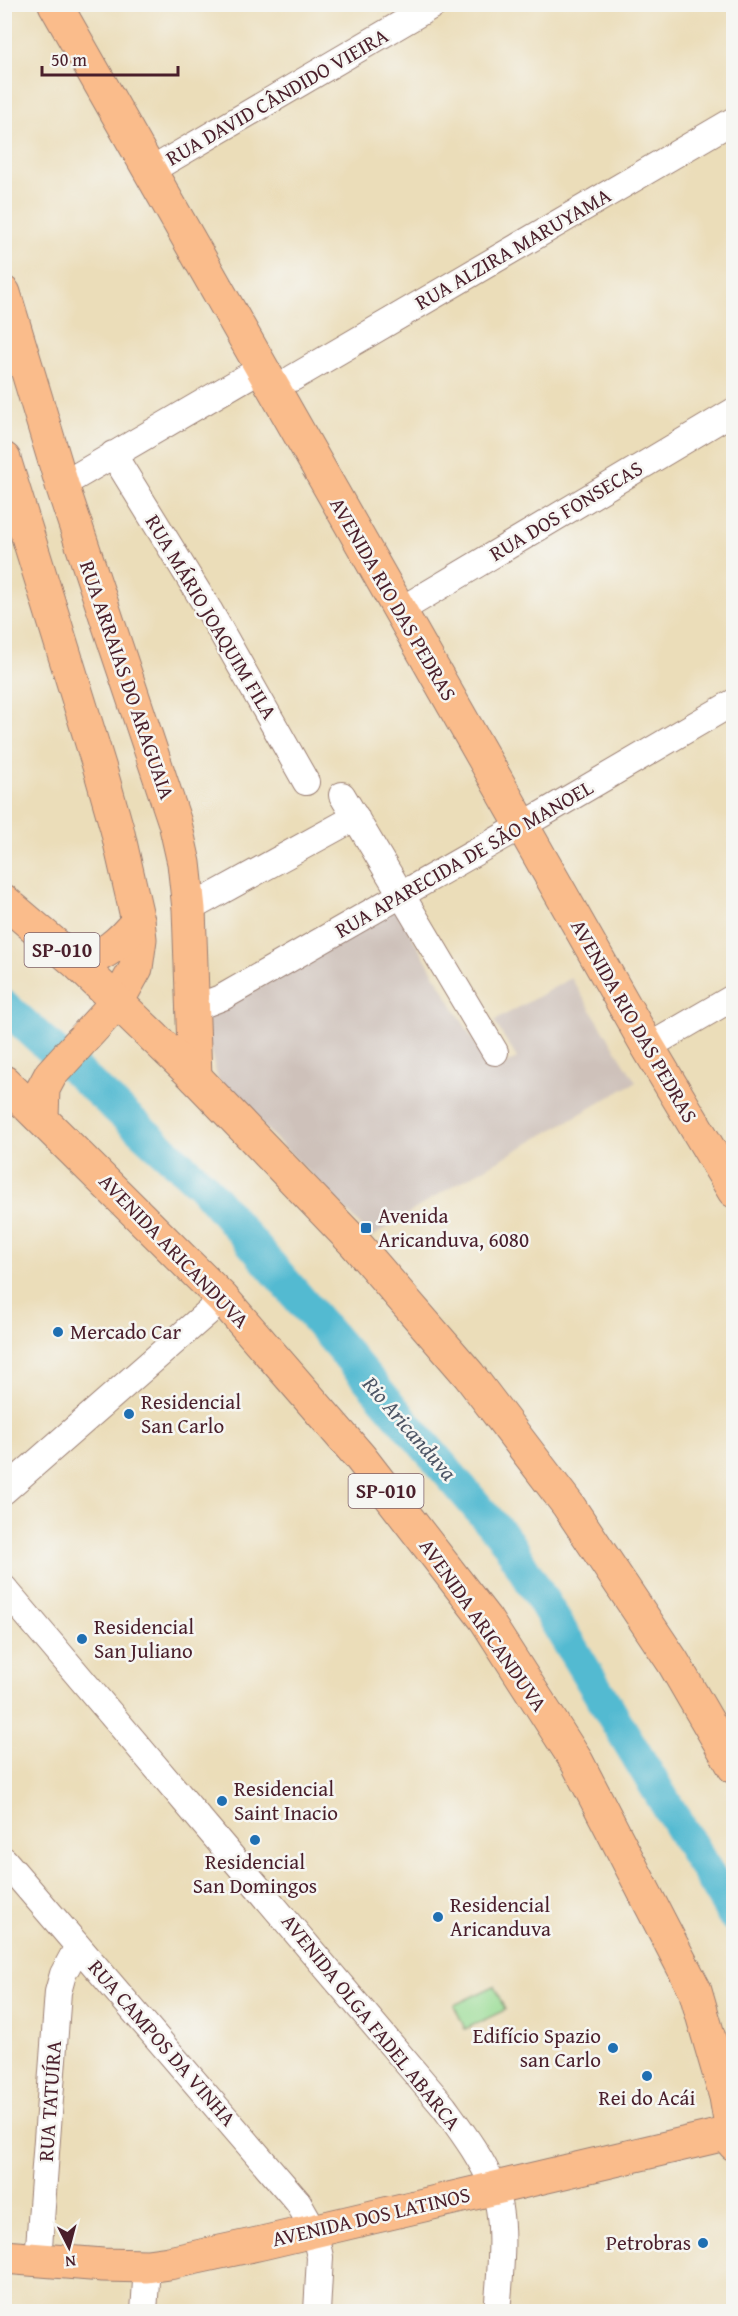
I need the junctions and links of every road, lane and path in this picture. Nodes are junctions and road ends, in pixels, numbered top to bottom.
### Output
1 (55, 4) edge
2 (78, 4) edge
3 (435, 4) edge
4 (734, 120) edge
5 (159, 166) junction
6 (4, 293) edge
7 (261, 368) junction
8 (293, 378) junction
9 (734, 411) edge
10 (113, 454) junction
11 (4, 459) edge
12 (62, 485) junction
13 (409, 605) junction
14 (734, 702) edge
15 (306, 782) dead end
16 (342, 795) dead end
17 (356, 818) junction
18 (531, 821) junction
19 (402, 896) junction
20 (4, 901) edge
21 (189, 909) junction
22 (138, 921) junction
23 (77, 963) junction
24 (734, 997) edge
25 (117, 1002) junction
26 (192, 1009) junction
27 (657, 1042) junction
28 (495, 1052) dead end
29 (195, 1077) junction
30 (4, 1082) edge
31 (42, 1117) junction
32 (734, 1153) edge
33 (734, 1191) edge
34 (223, 1299) junction
35 (4, 1491) edge
36 (4, 1588) edge
37 (734, 1767) edge
38 (4, 1860) edge
39 (78, 1946) junction
40 (733, 2136) edge
41 (494, 2188) junction
42 (314, 2230) junction
43 (4, 2257) edge
44 (38, 2260) junction
45 (147, 2266) junction
46 (144, 2312) edge
47 (317, 2312) edge
48 (497, 2312) edge

1 - 5 main road, AVENIDA RIO DAS PEDRAS
2 - 5 main road, AVENIDA RIO DAS PEDRAS
3 - 5 street, RUA DAVID CÂNDIDO VIEIRA
4 - 8 street, RUA ALZIRA MARUYAMA
5 - 7 main road, AVENIDA RIO DAS PEDRAS
5 - 8 main road, AVENIDA RIO DAS PEDRAS
6 - 12 main road, RUA ARRAIAS DO ARAGUAIA
7 - 10 street
7 - 13 main road, AVENIDA RIO DAS PEDRAS
8 - 13 main road, AVENIDA RIO DAS PEDRAS
9 - 13 street, RUA DOS FONSECAS
10 - 12 street
10 - 15 street, RUA MÁRIO JOAQUIM FILA
11 - 22 main road
12 - 21 main road, RUA ARRAIAS DO ARAGUAIA
13 - 18 main road, AVENIDA RIO DAS PEDRAS
14 - 18 street, RUA APARECIDA DE SÃO MANOEL
16 - 17 street
17 - 19 street
17 - 21 street
18 - 19 street, RUA APARECIDA DE SÃO MANOEL
18 - 27 main road, AVENIDA RIO DAS PEDRAS
19 - 26 street, RUA APARECIDA DE SÃO MANOEL
19 - 28 street
20 - 23 main road, SP-010
21 - 26 main road, RUA ARRAIAS DO ARAGUAIA
22 - 23 main road
22 - 25 main road
23 - 25 main road, SP-010
24 - 27 street
25 - 29 main road, SP-010
25 - 31 main road
26 - 29 main road, RUA ARRAIAS DO ARAGUAIA
27 - 32 main road, AVENIDA RIO DAS PEDRAS
27 - 33 main road, AVENIDA RIO DAS PEDRAS
29 - 37 main road, SP-010
30 - 31 main road, AVENIDA ARICANDUVA / SP-010
31 - 34 main road, AVENIDA ARICANDUVA / SP-010
34 - 35 street
34 - 40 main road, AVENIDA ARICANDUVA / SP-010
36 - 41 street, AVENIDA OLGA FADEL ABARCA
38 - 39 street, RUA CAMPOS DA VINHA
39 - 42 street, RUA CAMPOS DA VINHA
39 - 44 street, RUA TATUÍRA
40 - 41 main road, AVENIDA DOS LATINOS
41 - 42 main road, AVENIDA DOS LATINOS
41 - 48 street, AVENIDA OLGA FADEL ABARCA
42 - 45 main road, AVENIDA DOS LATINOS
42 - 47 street, RUA CAMPOS DA VINHA
43 - 44 main road, AVENIDA DOS LATINOS
44 - 45 main road, AVENIDA DOS LATINOS
45 - 46 street

